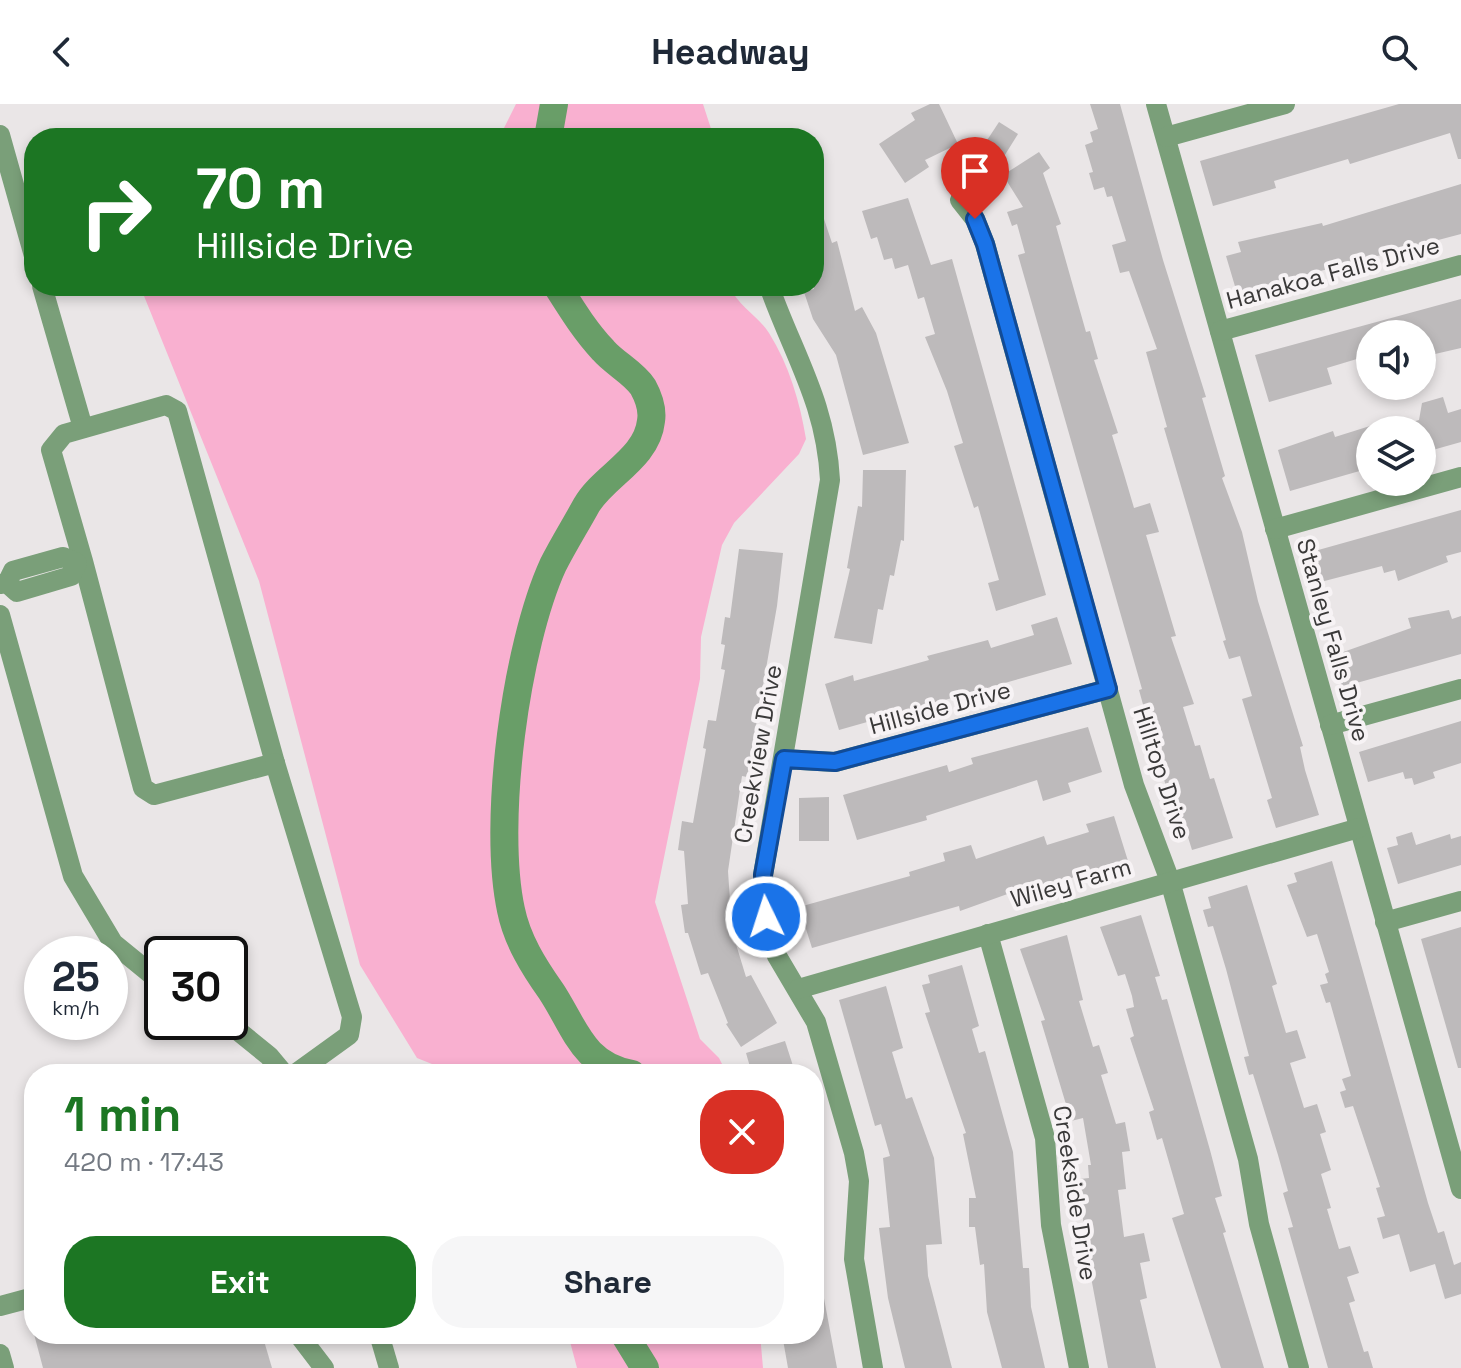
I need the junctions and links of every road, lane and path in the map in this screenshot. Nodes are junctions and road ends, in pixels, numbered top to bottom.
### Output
1 (1156, 104) edge
2 (1285, 104) edge
3 (0, 135) edge
4 (1166, 137) junction
5 (960, 200) dead end
6 (24, 220) edge
7 (1461, 265) edge
8 (45, 296) edge
9 (773, 296) edge
10 (1220, 331) junction
11 (83, 428) junction
12 (1461, 477) edge
13 (1275, 529) junction
14 (80, 562) junction
15 (3, 584) edge
16 (0, 615) edge
17 (1108, 689) junction
18 (1461, 689) edge
19 (1330, 725) junction
20 (784, 759) junction
21 (275, 763) junction
22 (1359, 828) junction
23 (1170, 881) junction
24 (1461, 901) edge
25 (1385, 922) junction
26 (988, 934) junction
27 (144, 968) edge
28 (798, 989) junction
29 (248, 1039) edge
30 (276, 1064) edge
31 (309, 1064) edge
32 (1461, 1189) edge
33 (24, 1300) edge
34 (0, 1306) edge
35 (306, 1344) edge
36 (382, 1344) edge
37 (0, 1354) edge
38 (4, 1368) edge
39 (324, 1368) edge
40 (389, 1368) edge
41 (873, 1368) edge
42 (1079, 1368) edge
43 (1299, 1368) edge

1 - 4 street, Stanley Falls Drive
2 - 4 street
3 - 6 street
4 - 10 street, Stanley Falls Drive
5 - 17 street, Hilltop Drive
7 - 10 street, Hanakoa Falls Drive
8 - 11 street
9 - 20 street, Creekview Drive
10 - 13 street, Stanley Falls Drive
11 - 14 street
11 - 21 street
12 - 13 street
13 - 19 street, Stanley Falls Drive
14 - 15 street
14 - 21 street
16 - 27 street
17 - 20 street, Hillside Drive
17 - 23 street, Hilltop Drive
18 - 19 street
19 - 22 street, Stanley Falls Drive
20 - 28 street, Creekview Drive
21 - 31 street
22 - 23 street, Wiley Farm
22 - 25 street, Stanley Falls Drive
23 - 26 street, Wiley Farm
23 - 43 street, Hilltop Drive
24 - 25 street
25 - 32 street, Stanley Falls Drive
26 - 28 street, Wiley Farm
26 - 42 street, Creekside Drive
28 - 41 street, Creekview Drive
29 - 30 street
33 - 34 street
35 - 39 street
36 - 40 street
37 - 38 street

